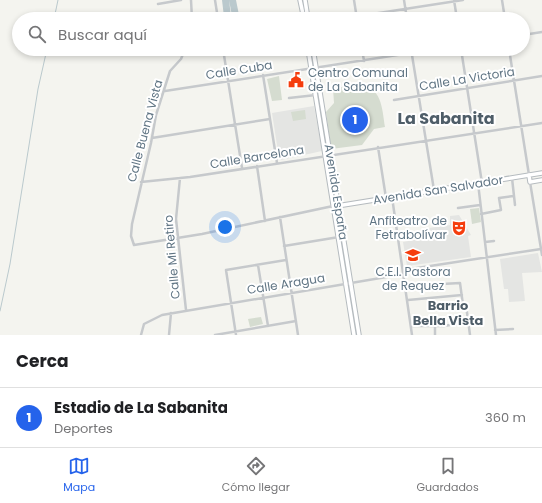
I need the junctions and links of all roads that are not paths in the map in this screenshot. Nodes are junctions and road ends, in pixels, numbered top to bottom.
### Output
1 (180, 0) edge
2 (190, 0) edge
3 (215, 0) edge
4 (300, 0) edge
5 (305, 0) edge
6 (354, 0) edge
7 (404, 0) edge
8 (463, 0) edge
9 (502, 0) edge
10 (454, 1) edge
11 (158, 4) dead end
12 (405, 9) junction
13 (191, 12) edge
14 (217, 12) edge
15 (303, 12) edge
16 (307, 12) edge
17 (356, 12) edge
18 (389, 12) edge
19 (405, 12) edge
20 (456, 12) edge
21 (504, 12) edge
22 (542, 32) edge
23 (530, 34) edge
24 (182, 56) edge
25 (224, 56) edge
26 (310, 56) edge
27 (313, 56) edge
28 (363, 56) edge
29 (391, 56) edge
30 (412, 56) edge
31 (462, 56) edge
32 (510, 56) edge
33 (364, 60) junction
34 (314, 68) junction
35 (263, 75) junction
36 (542, 76) edge
37 (228, 81) junction
38 (514, 81) junction
39 (468, 88) junction
40 (164, 92) junction
41 (316, 95) junction
42 (419, 96) junction
43 (290, 98) dead end
44 (394, 100) dead end
45 (270, 119) junction
46 (542, 123) edge
47 (235, 124) junction
48 (521, 126) junction
49 (475, 133) junction
50 (152, 138) junction
51 (426, 140) junction
52 (378, 147) junction
53 (330, 154) junction
54 (326, 155) junction
55 (277, 163) junction
56 (257, 166) junction
57 (242, 168) junction
58 (542, 173) edge
59 (529, 175) junction
60 (180, 178) junction
61 (512, 178) junction
62 (542, 180) edge
63 (141, 182) junction
64 (530, 182) junction
65 (478, 183) junction
66 (482, 183) junction
67 (434, 190) junction
68 (513, 196) junction
69 (392, 197) junction
70 (386, 198) junction
71 (480, 205) junction
72 (515, 205) dead end
73 (334, 206) junction
74 (338, 206) junction
75 (458, 208) dead end
76 (482, 214) junction
77 (280, 217) junction
78 (265, 221) junction
79 (339, 237) junction
80 (178, 239) junction
81 (494, 241) dead end
82 (485, 242) junction
83 (284, 246) junction
84 (541, 249) edge
85 (542, 255) edge
86 (487, 258) junction
87 (286, 260) junction
88 (258, 265) junction
89 (404, 270) junction
90 (404, 274) junction
91 (351, 283) junction
92 (346, 284) junction
93 (406, 286) junction
94 (291, 293) junction
95 (462, 295) junction
96 (263, 297) junction
97 (408, 300) junction
98 (231, 302) junction
99 (186, 310) junction
100 (171, 313) junction
101 (296, 321) junction
102 (468, 322) junction
103 (268, 326) junction
104 (411, 326) junction
105 (435, 326) junction
106 (513, 329) dead end
107 (495, 330) junction
108 (236, 333) edge
109 (141, 335) edge
110 (169, 335) edge
111 (215, 335) edge
112 (298, 335) edge
113 (354, 335) edge
114 (359, 335) edge
115 (412, 335) edge
116 (435, 335) edge
117 (470, 335) edge
118 (496, 335) edge

1 - 11 street
2 - 13 street
3 - 14 street
4 - 15 main road
5 - 16 main road
6 - 17 street
7 - 12 street
8 - 10 street
9 - 21 street
10 - 12 street
10 - 20 street
12 - 18 street
12 - 19 street
22 - 23 street
24 - 40 street, Calle Buena Vista
25 - 37 street
26 - 34 main road, Avenida España
27 - 34 main road, Avenida España
28 - 33 street
29 - 33 street, Calle Cuba
30 - 42 street
31 - 39 street
32 - 38 street
33 - 34 street, Calle Cuba
34 - 35 street, Calle Cuba
34 - 41 main road, Avenida España
34 - 53 main road, Avenida España
35 - 37 street, Calle Cuba
35 - 45 street
36 - 38 street, Calle La Victoria
37 - 40 street, Calle Cuba
37 - 47 street
38 - 39 street, Calle La Victoria
38 - 48 street
39 - 42 street, Calle La Victoria
39 - 49 street
40 - 50 street, Calle Buena Vista
41 - 43 street
41 - 54 main road, Avenida España
42 - 44 street, Calle La Victoria
42 - 51 street
45 - 47 street
45 - 55 street
46 - 48 street, Calle Barcelona
47 - 50 street
47 - 57 street
48 - 49 street, Calle Barcelona
48 - 59 street
49 - 51 street, Calle Barcelona
49 - 66 street
50 - 63 street, Calle Buena Vista
51 - 52 street, Calle Barcelona
51 - 67 street
52 - 53 street, Calle Barcelona
52 - 70 street
53 - 54 street, Calle Barcelona
53 - 74 main road, Avenida España
54 - 55 street, Calle Barcelona
54 - 73 main road, Avenida España
55 - 56 street, Calle Barcelona
56 - 57 street, Calle Barcelona
56 - 78 street
57 - 60 street, Calle Barcelona
58 - 59 main road, Avenida San Salvador
59 - 61 main road, Avenida San Salvador
59 - 64 main road
60 - 63 street, Calle Barcelona
60 - 80 street, Calle Mi Retiro
61 - 66 main road, Avenida San Salvador
61 - 68 street
62 - 64 main road
63 - 80 street, Calle Buena Vista
64 - 84 street
65 - 66 main road, Avenida San Salvador
65 - 67 main road, Avenida San Salvador
65 - 71 street
67 - 69 main road, Avenida San Salvador
68 - 72 street
68 - 76 street
69 - 70 main road, Avenida San Salvador
69 - 89 street
70 - 74 main road, Avenida San Salvador
71 - 75 street
71 - 76 street
73 - 74 main road, Avenida San Salvador
73 - 77 street
73 - 79 main road, Avenida España
74 - 91 main road, Avenida España
76 - 82 street
77 - 78 street
77 - 83 street
78 - 80 street
79 - 83 street
79 - 92 main road, Avenida España
80 - 99 street, Calle Mi Retiro
81 - 82 street
82 - 86 street
83 - 87 street
84 - 85 street
84 - 86 street
86 - 89 street
86 - 107 street
87 - 88 street
87 - 94 street
88 - 96 street
88 - 98 street
89 - 90 street
90 - 91 street, Calle Aragua
90 - 93 street
91 - 92 street, Calle Aragua
91 - 114 main road, Avenida España
92 - 94 street, Calle Aragua
92 - 113 main road, Avenida España
93 - 95 street
93 - 97 street
94 - 96 street, Calle Aragua
94 - 101 street
95 - 97 street
95 - 102 street
96 - 98 street, Calle Aragua
96 - 103 street
97 - 104 street
98 - 99 street, Calle Aragua
98 - 108 street
99 - 100 street, Calle Aragua
100 - 109 street, Calle Aragua
100 - 110 street
101 - 103 street
101 - 112 street
102 - 105 street
102 - 117 street
103 - 108 street
104 - 105 street
104 - 115 street
105 - 116 street
106 - 107 street
107 - 118 street
108 - 111 street

